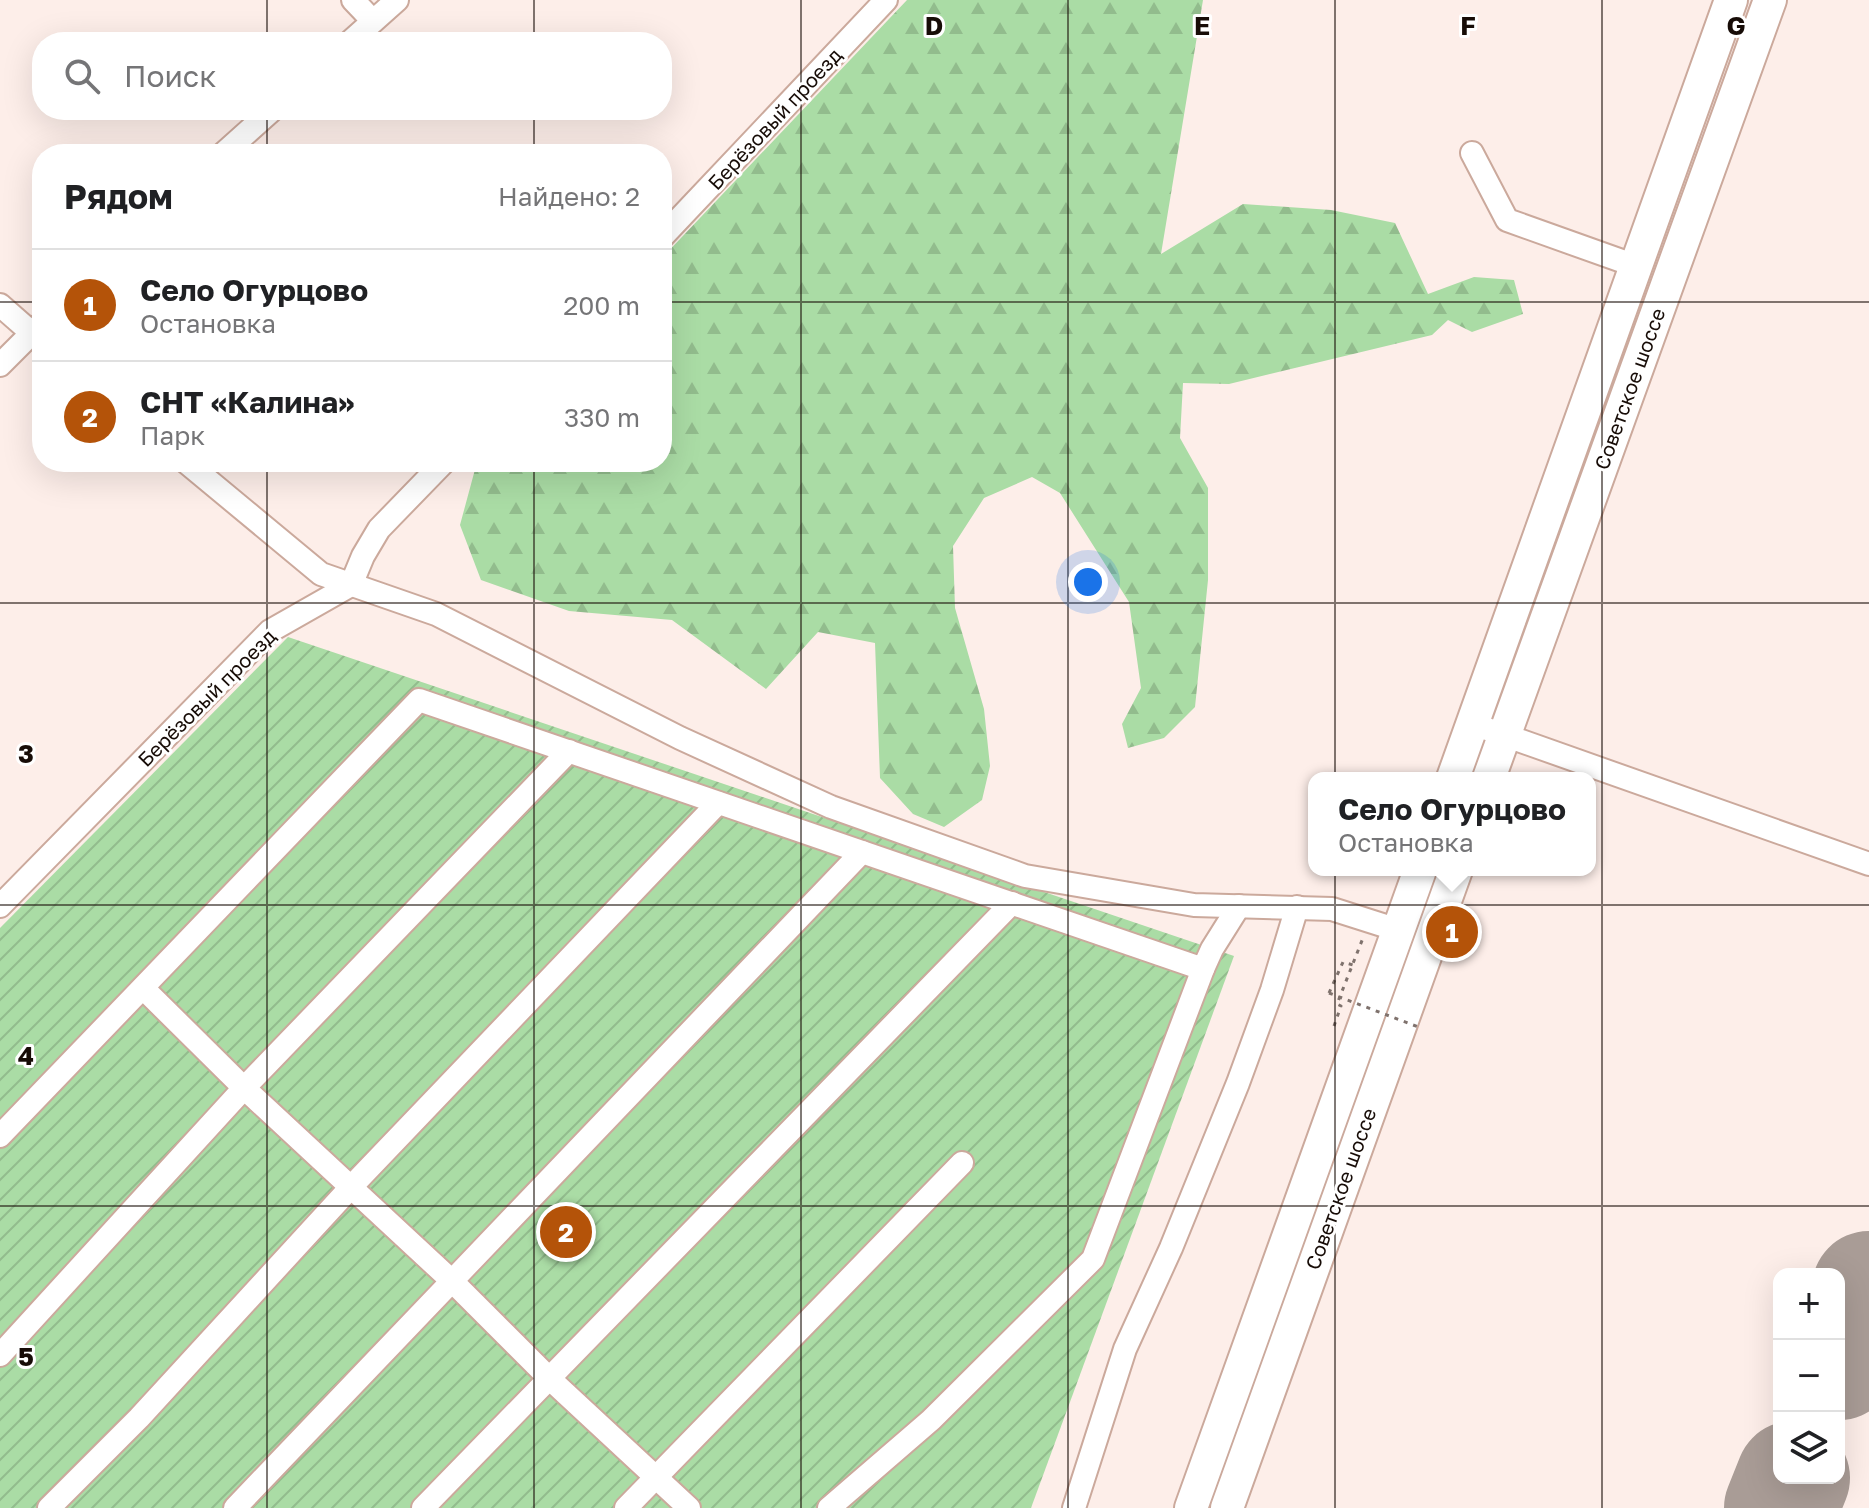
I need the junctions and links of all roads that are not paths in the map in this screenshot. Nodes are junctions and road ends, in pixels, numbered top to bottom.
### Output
1 (353, 0) edge
2 (397, 0) edge
3 (886, 0) edge
4 (1731, 0) edge
5 (1770, 0) edge
6 (373, 21) junction
7 (361, 32) edge
8 (261, 120) edge
9 (234, 144) edge
10 (1472, 153) dead end
11 (672, 226) edge
12 (1636, 266) junction
13 (0, 305) edge
14 (32, 329) edge
15 (32, 338) edge
16 (0, 365) edge
17 (198, 472) edge
18 (434, 472) edge
19 (351, 585) junction
20 (1473, 724) junction
21 (1504, 735) junction
22 (569, 751) junction
23 (1455, 772) edge
24 (1491, 772) edge
25 (718, 803) junction
26 (862, 852) junction
27 (1869, 864) edge
28 (1418, 876) edge
29 (1454, 876) edge
30 (1012, 903) junction
31 (0, 906) edge
32 (1239, 906) junction
33 (1297, 907) junction
34 (1398, 930) junction
35 (1203, 969) junction
36 (143, 988) junction
37 (244, 1088) junction
38 (0, 1136) edge
39 (962, 1163) dead end
40 (351, 1187) junction
41 (452, 1281) junction
42 (0, 1355) edge
43 (550, 1379) junction
44 (656, 1477) junction
45 (49, 1508) edge
46 (235, 1508) edge
47 (423, 1508) edge
48 (626, 1508) edge
49 (689, 1508) edge
50 (829, 1508) edge
51 (1074, 1508) edge
52 (1191, 1508) edge
53 (1227, 1508) edge

1 - 6 street
2 - 6 street
3 - 11 street, Берёзовый проезд
4 - 12 highway, Советское шоссе
5 - 21 highway, Советское шоссе
6 - 7 street
8 - 9 street
10 - 12 street
12 - 20 highway, Советское шоссе
13 - 14 street
15 - 16 street
17 - 19 street
18 - 19 street
19 - 31 street, Берёзовый проезд
19 - 32 street
20 - 21 street
20 - 23 highway, Советское шоссе
21 - 24 highway, Советское шоссе
21 - 27 street
22 - 25 street
22 - 36 street
22 - 37 street
25 - 26 street
25 - 40 street
26 - 30 street
26 - 41 street
28 - 34 highway, Советское шоссе
29 - 53 highway, Советское шоссе
30 - 35 street
30 - 43 street
32 - 33 street
32 - 35 street
33 - 34 street
33 - 51 street
34 - 52 highway, Советское шоссе
35 - 50 street
36 - 37 street
36 - 38 street
37 - 40 street
37 - 42 street
39 - 44 street
40 - 41 street
40 - 45 street
41 - 43 street
41 - 46 street
43 - 44 street
43 - 47 street
44 - 48 street
44 - 49 street

